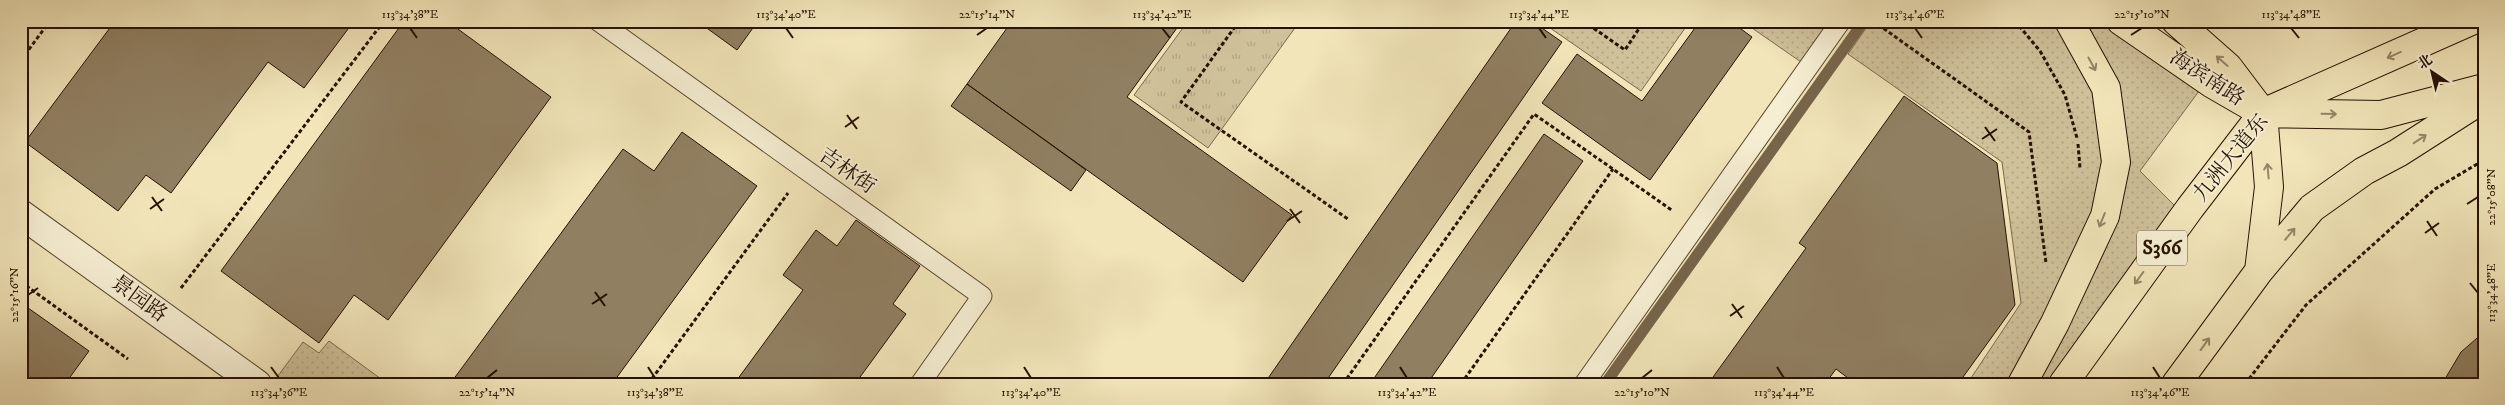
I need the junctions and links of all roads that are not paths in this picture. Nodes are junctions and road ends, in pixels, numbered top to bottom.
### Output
1 (598, 21) edge
2 (1841, 21) edge
3 (2068, 21) edge
4 (2121, 21) edge
5 (2176, 21) edge
6 (2470, 21) edge
7 (2484, 88) edge
8 (2484, 98) edge
9 (2262, 113) junction
10 (21, 214) edge
11 (2259, 271) junction
12 (257, 384) edge
13 (920, 384) edge
14 (1584, 384) edge
15 (2022, 384) edge
16 (2063, 384) edge
17 (2176, 384) edge

1 - 13 lane, 吉林街
2 - 14 lane
3 -> 15 main road
4 - 9 main road, 海滨南路
9 -> 5 main road, 海滨南路
6 -> 9 main road, 九洲大道东 / S366
9 -> 7 main road
11 -> 8 main road
11 -> 9 main road
9 -> 16 main road, 九洲大道东 / S366
10 - 12 street, 景园路
17 -> 11 main road

